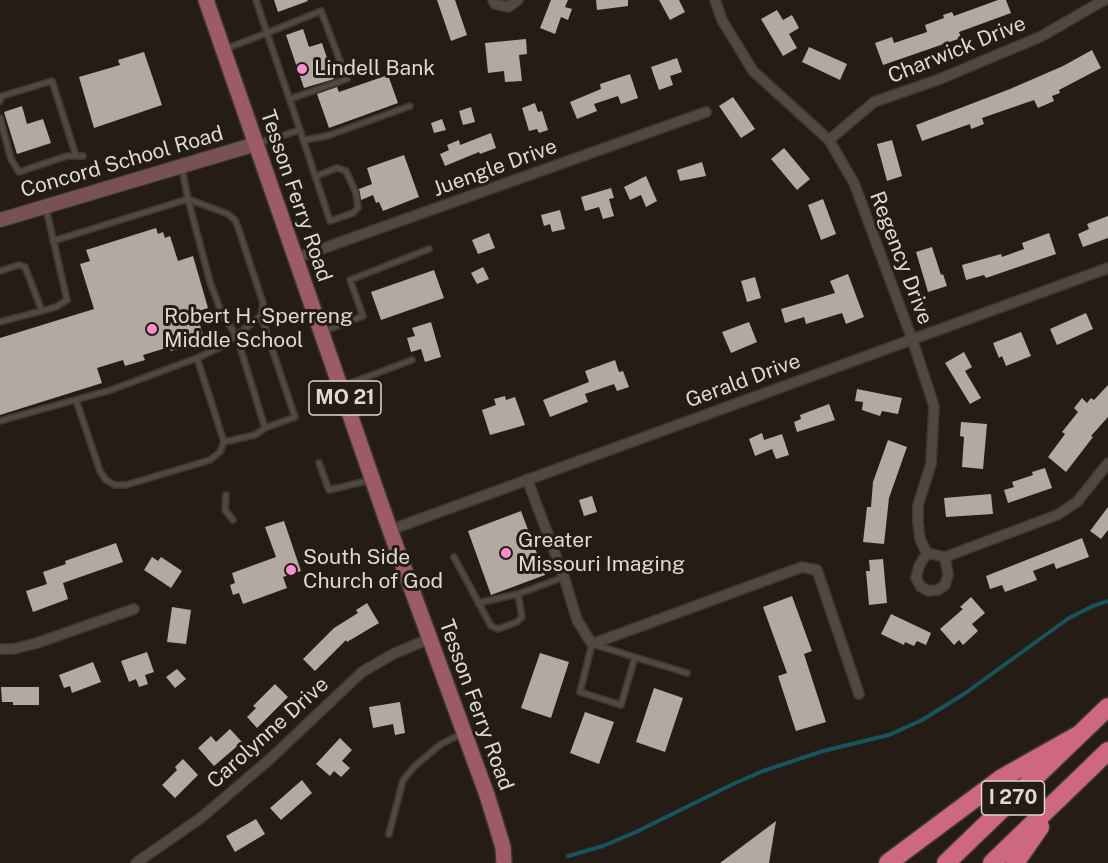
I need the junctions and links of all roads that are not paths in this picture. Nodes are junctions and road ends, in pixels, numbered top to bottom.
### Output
1 (206, 0) edge
2 (256, 0) edge
3 (493, 0) edge
4 (518, 0) edge
5 (715, 0) edge
6 (1104, 0) edge
7 (267, 33) junction
8 (223, 50) junction
9 (290, 99) junction
10 (0, 101) edge
11 (410, 106) dead end
12 (706, 112) dead end
13 (0, 118) edge
14 (300, 130) junction
15 (304, 140) junction
16 (829, 140) junction
17 (256, 144) junction
18 (76, 156) junction
19 (82, 156) dead end
20 (182, 168) junction
21 (316, 176) junction
22 (188, 199) junction
23 (46, 206) junction
24 (0, 220) edge
25 (53, 241) junction
26 (429, 249) dead end
27 (296, 258) junction
28 (1108, 268) edge
29 (0, 271) edge
30 (42, 311) junction
31 (261, 316) junction
32 (0, 322) edge
33 (322, 332) junction
34 (237, 337) junction
35 (912, 339) junction
36 (197, 358) junction
37 (412, 360) dead end
38 (341, 387) junction
39 (76, 400) junction
40 (0, 421) edge
41 (266, 428) junction
42 (224, 442) junction
43 (319, 463) dead end
44 (1108, 463) edge
45 (373, 479) junction
46 (527, 479) junction
47 (226, 495) dead end
48 (233, 520) dead end
49 (390, 530) junction
50 (927, 553) junction
51 (454, 557) dead end
52 (945, 557) junction
53 (564, 577) junction
54 (518, 594) junction
55 (478, 603) junction
56 (134, 609) dead end
57 (429, 639) junction
58 (592, 644) junction
59 (0, 649) edge
60 (635, 657) junction
61 (687, 673) dead end
62 (859, 694) dead end
63 (1108, 707) edge
64 (463, 733) junction
65 (1080, 734) junction
66 (1108, 751) edge
67 (1066, 792) junction
68 (389, 834) dead end
69 (504, 855) edge
70 (136, 863) edge
71 (514, 863) edge
72 (888, 863) edge
73 (946, 863) edge
74 (992, 863) edge
75 (1015, 863) edge

1 - 8 main road, Tesson Ferry Road / MO 21
2 - 7 lane
3 - 4 street
5 - 16 street, Regency Drive
6 - 16 street, Charwick Drive
7 - 8 lane
7 - 9 lane
7 - 9 lane
8 - 17 main road, Tesson Ferry Road / MO 21
9 - 14 lane
10 - 18 lane
11 - 15 lane
12 - 27 street, Juengle Drive
13 - 18 lane
14 - 15 lane
14 - 17 lane
15 - 21 lane
16 - 35 street, Regency Drive
17 - 20 street, Concord School Road
17 - 27 main road, Tesson Ferry Road / MO 21
18 - 19 lane
20 - 22 lane
20 - 23 street, Concord School Road
21 - 21 lane
22 - 25 lane
22 - 31 lane
22 - 34 lane
23 - 24 street, Concord School Road
23 - 25 lane
25 - 30 lane
26 - 33 lane
27 - 33 main road, Tesson Ferry Road / MO 21
28 - 35 street, Gerald Drive
29 - 30 lane
30 - 32 lane
31 - 34 lane
31 - 41 lane
33 - 38 main road, Tesson Ferry Road / MO 21
34 - 36 lane
34 - 41 lane
35 - 46 street, Gerald Drive
35 - 50 street, Regency Drive
36 - 39 lane
36 - 42 lane
37 - 38 lane
38 - 45 main road, Tesson Ferry Road / MO 21
39 - 40 lane
39 - 42 lane
41 - 42 lane
43 - 45 lane
44 - 52 street
45 - 49 main road, Tesson Ferry Road / MO 21
46 - 49 street, Gerald Drive
46 - 53 street
47 - 48 lane
49 - 57 main road, Tesson Ferry Road / MO 21
50 - 52 street
50 - 52 street
51 - 55 lane
53 - 54 lane
53 - 58 street
54 - 55 lane
54 - 55 lane
56 - 59 street
57 - 64 main road, Tesson Ferry Road / MO 21
57 - 70 street, Carolynne Drive
58 - 60 lane
58 - 60 lane
58 - 62 street
60 - 61 lane
63 - 65 highway, I 270
64 - 68 lane
64 - 69 main road, Tesson Ferry Road / MO 21
65 - 72 highway
65 - 73 highway, I 270
66 - 67 highway, I 270
67 - 74 highway, I 270
67 - 75 highway
69 - 71 main road, Tesson Ferry Road / MO 21

